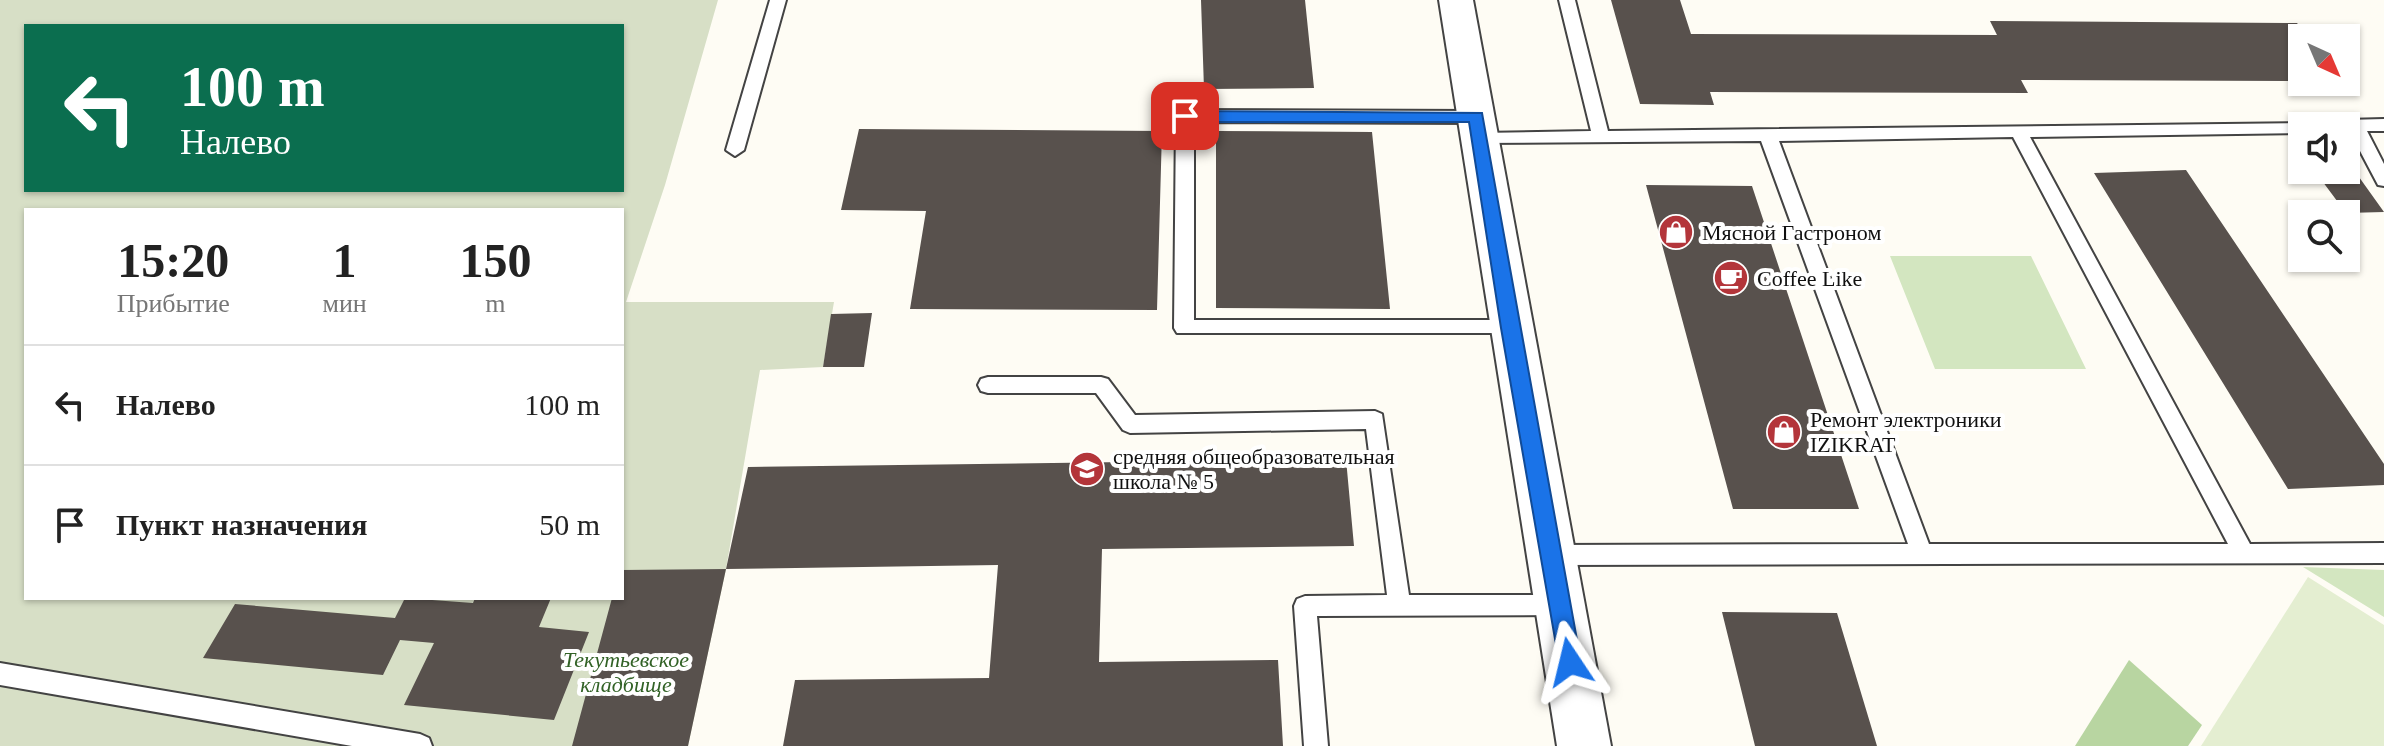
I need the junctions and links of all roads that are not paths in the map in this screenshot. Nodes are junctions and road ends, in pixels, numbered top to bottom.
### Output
1 (778, 0) edge
2 (1456, 0) edge
3 (1567, 0) edge
4 (2384, 125) edge
5 (2360, 126) edge
6 (2288, 127) edge
7 (1478, 128) junction
8 (2019, 132) junction
9 (1768, 135) junction
10 (1601, 138) junction
11 (2360, 142) edge
12 (735, 150) dead end
13 (2384, 180) edge
14 (1510, 328) junction
15 (988, 385) dead end
16 (2244, 553) junction
17 (2384, 553) edge
18 (1922, 554) junction
19 (1552, 555) junction
20 (1399, 604) junction
21 (1560, 605) junction
22 (0, 674) edge
23 (420, 746) edge
24 (1316, 746) edge
25 (1584, 746) edge

1 - 12 lane
2 - 7 street
3 - 10 lane
4 - 5 lane
6 - 8 lane
7 - 10 lane
7 - 14 street
7 - 14 lane
8 - 9 lane
8 - 16 lane
9 - 10 lane
9 - 18 lane
11 - 13 lane
14 - 19 street
15 - 20 lane
16 - 17 lane
16 - 18 lane
18 - 19 lane
19 - 21 street
20 - 21 lane
20 - 24 lane
21 - 25 street
22 - 23 lane

